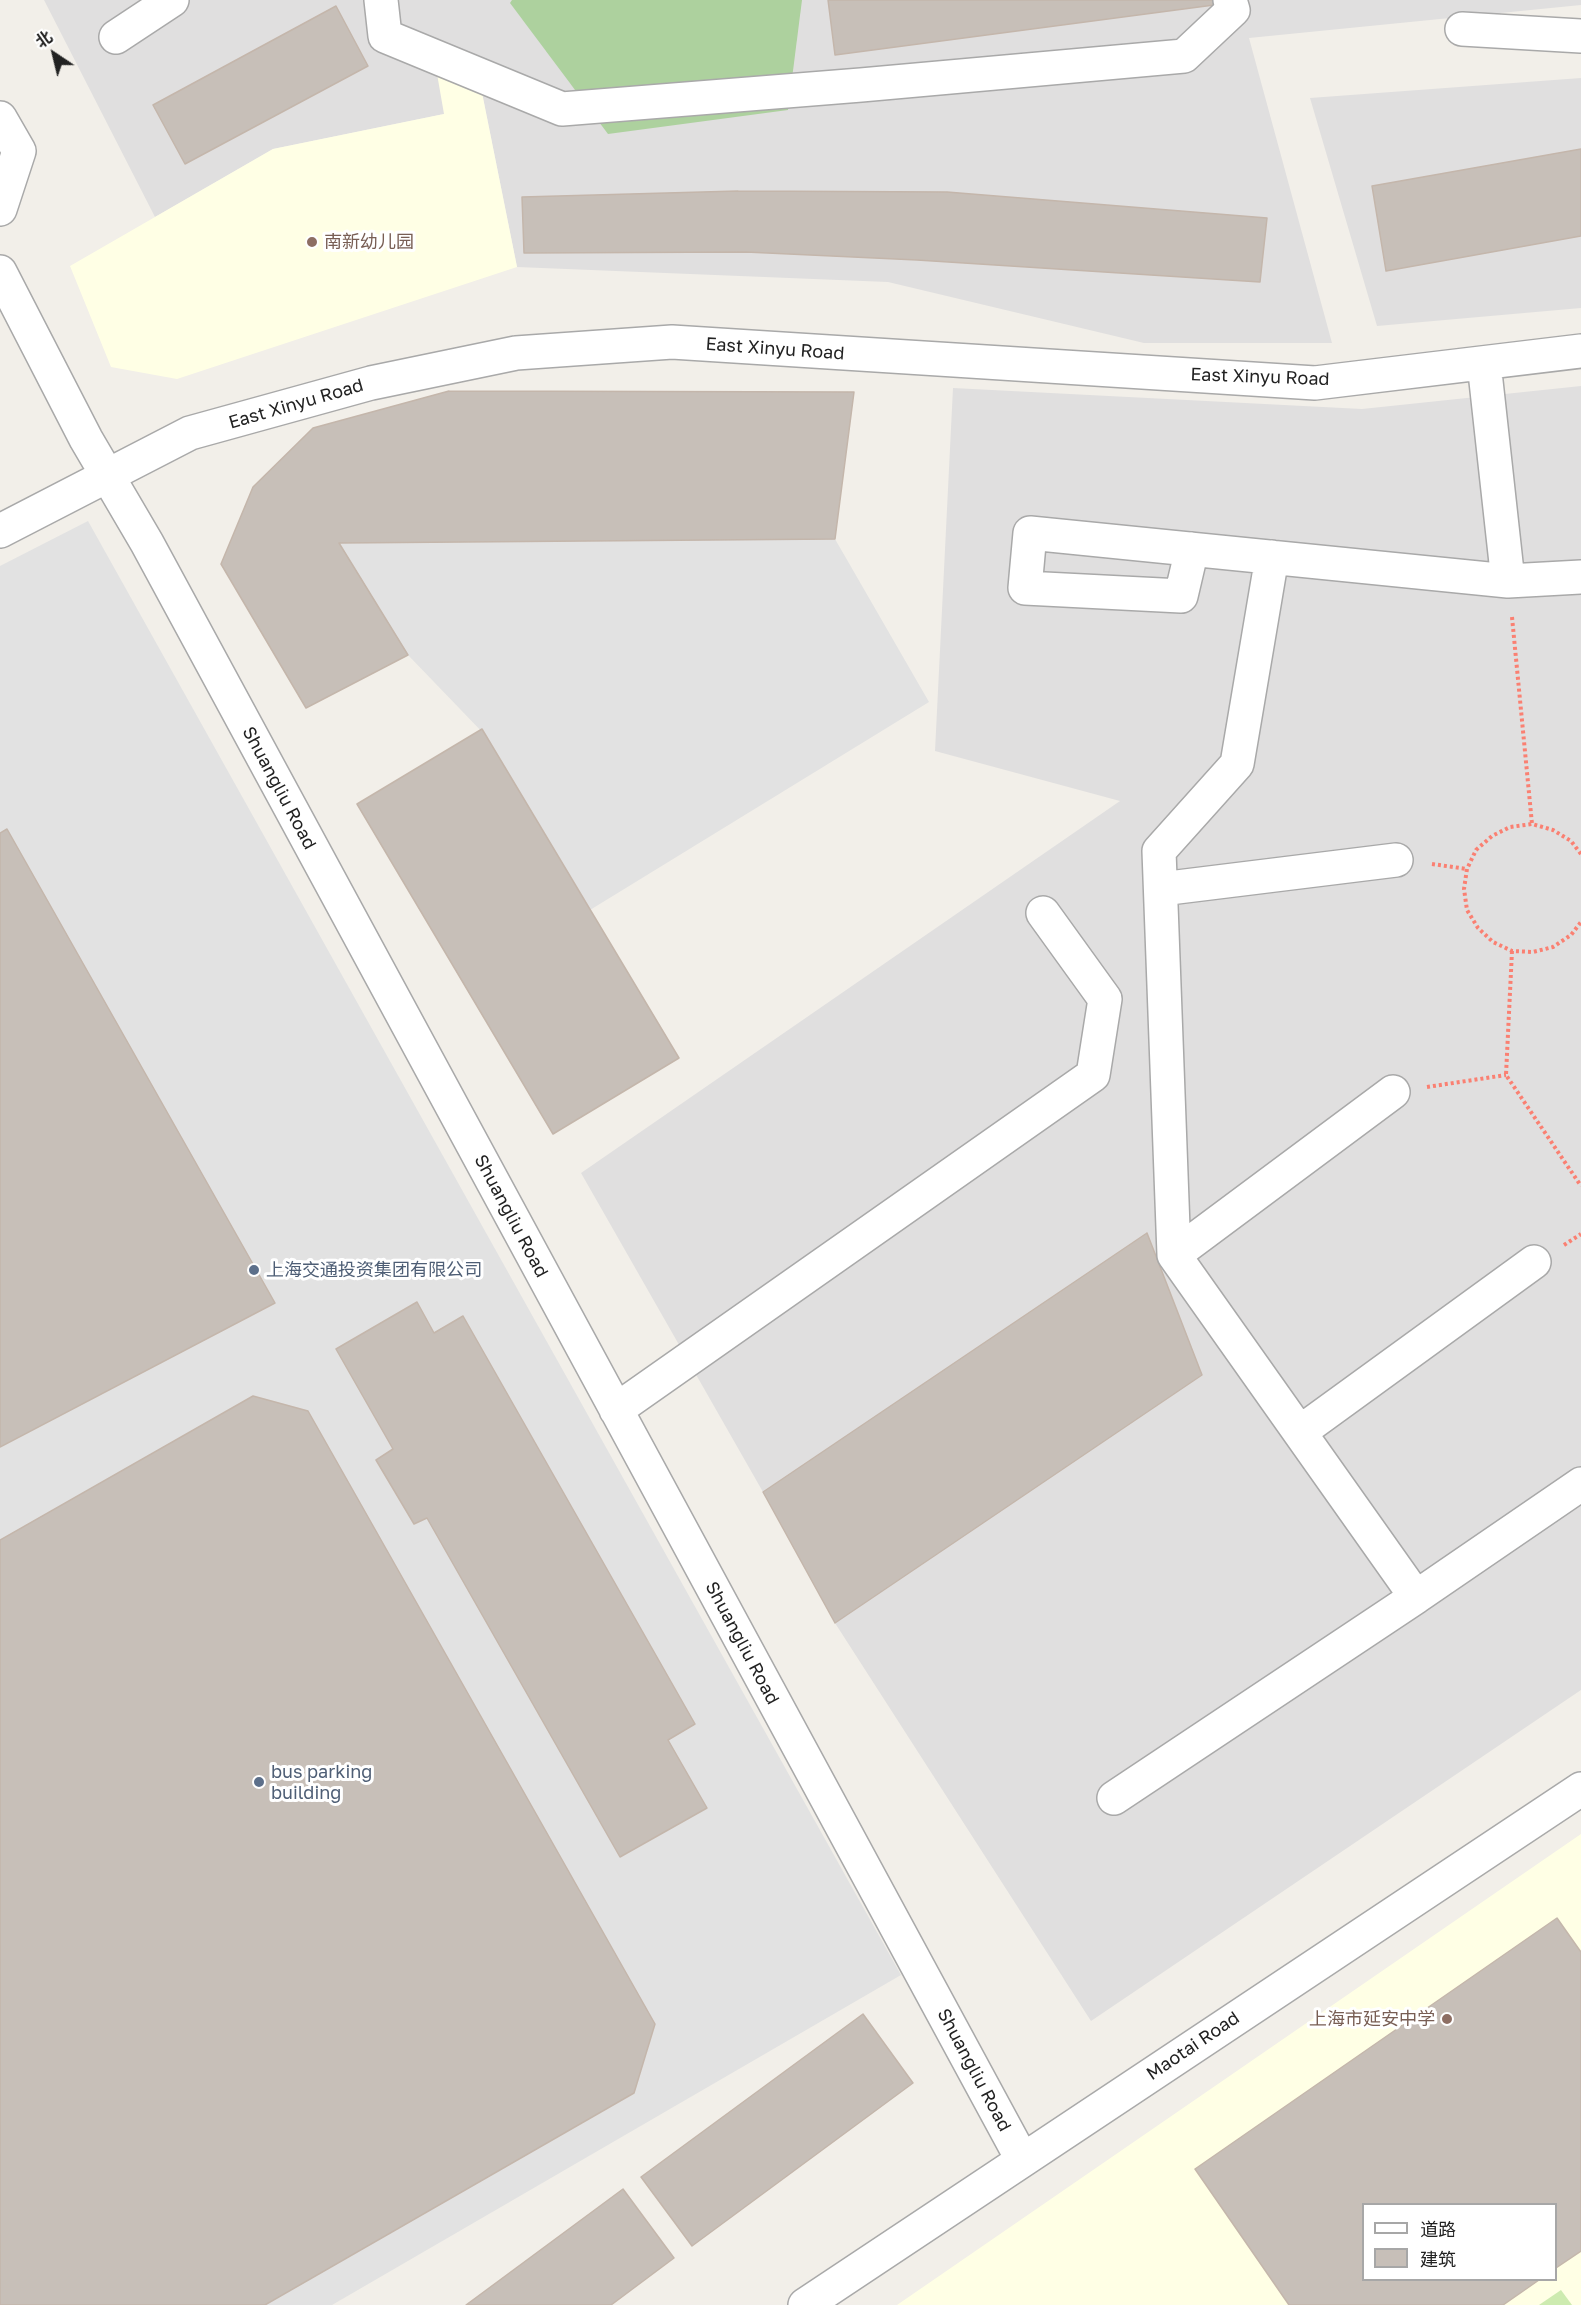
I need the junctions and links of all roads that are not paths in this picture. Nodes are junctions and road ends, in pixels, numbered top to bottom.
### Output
1 (172, 0) edge
2 (381, 0) edge
3 (1230, 0) edge
4 (1462, 29) dead end
5 (1581, 36) edge
6 (116, 37) dead end
7 (0, 118) edge
8 (0, 209) edge
9 (0, 272) edge
10 (1581, 351) edge
11 (1484, 363) junction
12 (108, 475) junction
13 (0, 531) edge
14 (1191, 549) junction
15 (1272, 557) junction
16 (1581, 577) edge
17 (1508, 580) junction
18 (1396, 860) dead end
19 (1161, 889) junction
20 (1043, 913) dead end
21 (1393, 1092) road end
22 (1174, 1255) junction
23 (1534, 1262) dead end
24 (616, 1410) junction
25 (1300, 1432) junction
26 (1581, 1484) edge
27 (1416, 1597) junction
28 (1581, 1789) edge
29 (1114, 1798) dead end
30 (1022, 2159) junction
31 (805, 2305) edge

1 - 6 street
2 - 3 street
4 - 5 street
7 - 8 street
9 - 12 street, Shuangliu Road
10 - 11 street, East Xinyu Road
11 - 12 street, East Xinyu Road
11 - 17 street
12 - 13 street, East Xinyu Road
12 - 24 street, Shuangliu Road
14 - 14 street
14 - 15 street
15 - 17 street
15 - 19 street
16 - 17 street
18 - 19 street
19 - 22 street
20 - 24 street
21 - 22 street
22 - 25 street
23 - 25 street
24 - 30 street, Shuangliu Road
25 - 27 street
26 - 27 street
27 - 29 street
28 - 30 street, Maotai Road
30 - 31 street, Maotai Road

